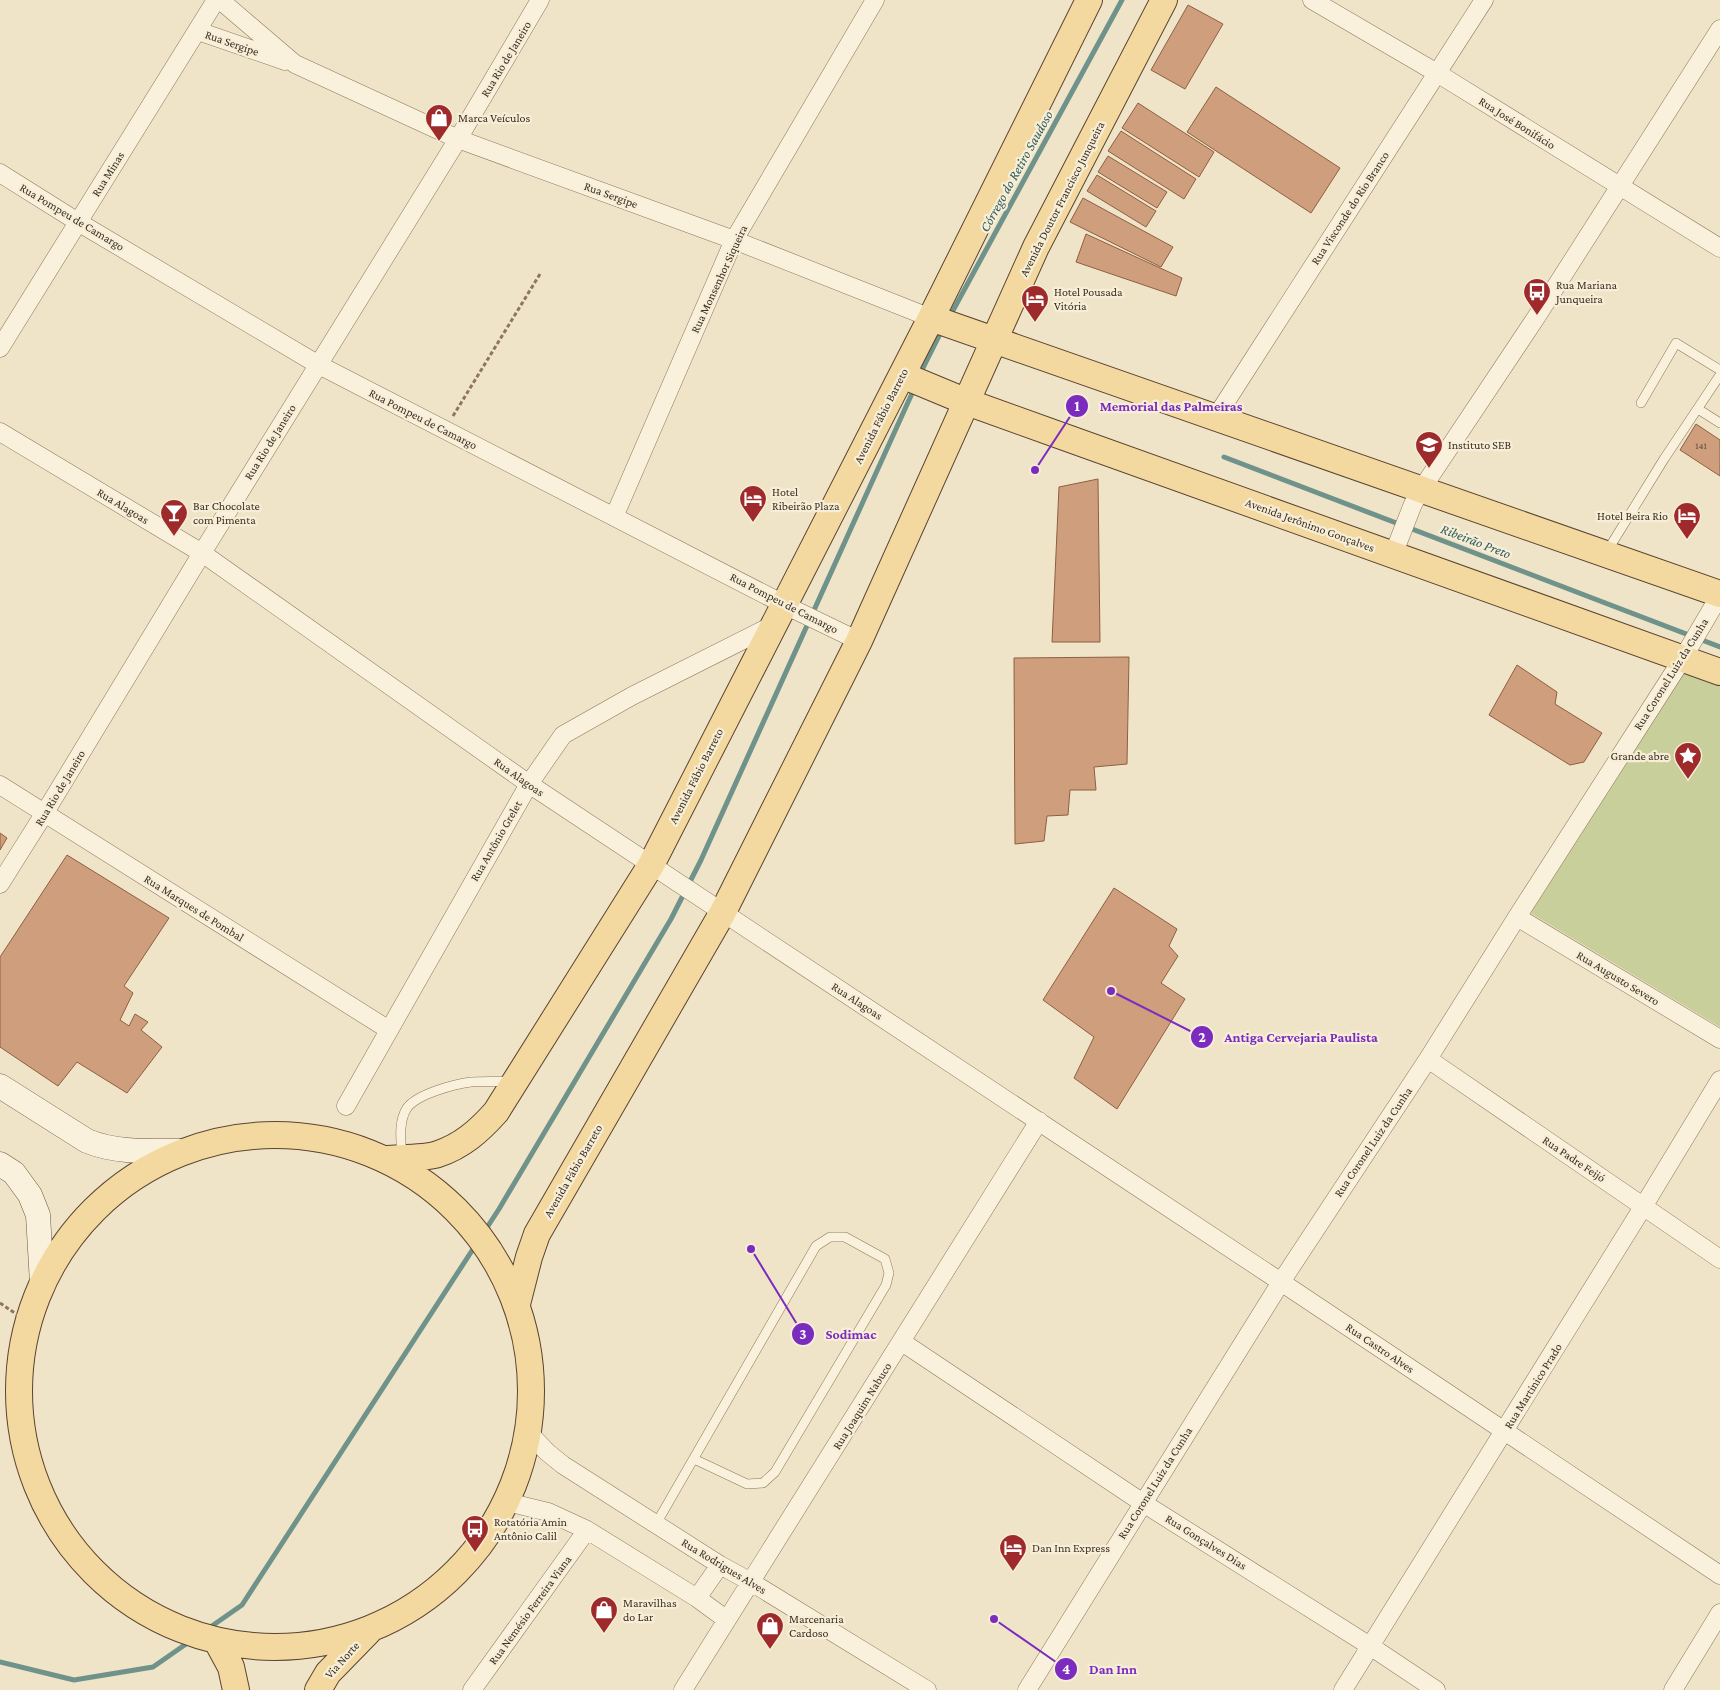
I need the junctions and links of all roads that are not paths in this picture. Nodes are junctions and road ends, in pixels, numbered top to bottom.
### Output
1 (216, 0) edge
2 (220, 0) edge
3 (540, 0) edge
4 (875, 0) edge
5 (1089, 0) edge
6 (1164, 0) edge
7 (1312, 0) edge
8 (1484, 0) edge
9 (1720, 29) edge
10 (198, 31) junction
11 (295, 64) junction
12 (1437, 73) junction
13 (458, 139) junction
14 (0, 173) edge
15 (1620, 187) junction
16 (78, 222) junction
17 (734, 240) junction
18 (1720, 248) edge
19 (937, 320) junction
20 (988, 338) junction
21 (0, 348) edge
22 (317, 364) junction
23 (1720, 370) edge
24 (1720, 375) edge
25 (908, 378) junction
26 (960, 399) junction
27 (1641, 403) dead end
28 (1698, 409) junction
29 (1216, 417) junction
30 (1720, 423) edge
31 (0, 432) edge
32 (1417, 497) junction
33 (614, 517) junction
34 (1396, 548) junction
35 (202, 553) junction
36 (1605, 555) junction
37 (1717, 599) edge
38 (785, 613) junction
39 (855, 639) junction
40 (1687, 650) junction
41 (1720, 672) edge
42 (529, 784) junction
43 (0, 785) edge
44 (44, 814) junction
45 (654, 867) junction
46 (0, 884) edge
47 (714, 906) junction
48 (1517, 917) junction
49 (388, 1030) junction
50 (1720, 1039) edge
51 (1428, 1059) junction
52 (1720, 1080) edge
53 (515, 1081) junction
54 (0, 1086) edge
55 (346, 1106) dead end
56 (1039, 1121) junction
57 (179, 1152) junction
58 (394, 1158) junction
59 (0, 1164) edge
60 (1643, 1207) junction
61 (1720, 1258) edge
62 (1281, 1282) junction
63 (42, 1283) junction
64 (517, 1304) junction
65 (902, 1342) junction
66 (1505, 1431) junction
67 (528, 1432) junction
68 (694, 1458) junction
69 (507, 1502) junction
70 (1143, 1503) junction
71 (656, 1524) junction
72 (587, 1530) junction
73 (720, 1565) junction
74 (1720, 1575) edge
75 (751, 1582) junction
76 (697, 1598) junction
77 (1720, 1613) edge
78 (727, 1620) junction
79 (368, 1632) junction
80 (216, 1642) junction
81 (1370, 1646) junction
82 (236, 1690) edge
83 (318, 1690) edge
84 (472, 1690) edge
85 (683, 1690) edge
86 (927, 1690) edge
87 (1027, 1690) edge
88 (1343, 1690) edge
89 (1436, 1690) edge
90 (1673, 1690) edge

1 - 10 street, Rua Minas
2 - 11 street, Rua Sergipe
3 - 13 street, Rua Rio de Janeiro
4 - 17 street, Rua Monsenhor Siqueira
5 - 19 main road
6 - 20 main road, Avenida Doutor Francisco Junqueira
7 - 12 street, Rua José Bonifácio
8 - 12 street, Rua Visconde do Rio Branco
9 - 15 street
10 - 11 street, Rua Sergipe
10 - 16 street, Rua Minas
11 - 13 street, Rua Sergipe
12 - 15 street, Rua José Bonifácio
12 - 29 street, Rua Visconde do Rio Branco
13 - 17 street, Rua Sergipe
13 - 22 street, Rua Rio de Janeiro
14 - 16 street, Rua Pompeu de Camargo
15 - 18 street, Rua José Bonifácio
15 - 32 street
16 - 21 street, Rua Minas
16 - 22 street, Rua Pompeu de Camargo
17 - 19 street, Rua Sergipe
17 - 33 street, Rua Monsenhor Siqueira
19 - 20 main road
19 - 25 main road, Avenida Fábio Barreto
20 - 26 main road, Avenida Doutor Francisco Junqueira
20 - 29 main road
22 - 33 street, Rua Pompeu de Camargo
22 - 35 street, Rua Rio de Janeiro
23 - 27 lane
24 - 28 lane
25 - 26 main road, Avenida Jerônimo Gonçalves
25 - 38 main road, Avenida Fábio Barreto
26 - 34 main road, Avenida Jerônimo Gonçalves
26 - 39 main road, Avenida Fábio Barreto
28 - 30 lane
28 - 36 lane
29 - 32 main road
31 - 35 street, Rua Alagoas
32 - 34 street
32 - 36 main road
33 - 38 street, Rua Pompeu de Camargo
34 - 40 main road, Avenida Jerônimo Gonçalves
35 - 42 street, Rua Alagoas
35 - 44 street, Rua Rio de Janeiro
36 - 37 main road
37 - 40 street, Rua Coronel Luiz da Cunha
38 - 39 street, Rua Pompeu de Camargo
38 - 42 street, Rua Antônio Grelet
38 - 45 main road, Avenida Fábio Barreto
39 - 47 main road, Avenida Fábio Barreto
40 - 41 main road, Avenida Jerônimo Gonçalves
40 - 48 street, Rua Coronel Luiz da Cunha
42 - 45 street, Rua Alagoas
42 - 49 street, Rua Antônio Grelet
43 - 44 street, Rua Marques de Pombal
44 - 46 street, Rua Rio de Janeiro
44 - 49 street, Rua Marques de Pombal
45 - 47 street, Rua Alagoas
45 - 53 main road, Avenida Fábio Barreto
47 - 56 street, Rua Alagoas
47 - 64 main road, Avenida Fábio Barreto
48 - 50 street, Rua Augusto Severo
48 - 51 street, Rua Coronel Luiz da Cunha
49 - 55 street, Rua Antônio Grelet
51 - 60 street, Rua Padre Feijó
51 - 62 street, Rua Coronel Luiz da Cunha
52 - 60 street, Rua Martinico Prado
53 - 58 main road, Avenida Fábio Barreto
53 - 58 lane
54 - 57 main road
56 - 62 street, Rua Castro Alves
56 - 65 street, Rua Joaquim Nabuco
57 - 58 main road
57 - 63 main road
58 - 64 main road
59 - 63 main road
60 - 61 street, Rua Padre Feijó
60 - 66 street, Rua Martinico Prado
62 - 66 street, Rua Castro Alves
62 - 70 street, Rua Coronel Luiz da Cunha
63 - 80 main road
64 - 67 main road
65 - 70 street, Rua Gonçalves Dias
65 - 75 street, Rua Joaquim Nabuco
66 - 74 street, Rua Castro Alves
66 - 81 street, Rua Martinico Prado
67 - 69 main road
67 - 71 street, Rua Rodrigues Alves
68 - 68 lane
68 - 71 lane
69 - 72 street
69 - 79 main road
70 - 81 street, Rua Gonçalves Dias
70 - 87 street, Rua Coronel Luiz da Cunha
71 - 73 street, Rua Rodrigues Alves
72 - 76 street
72 - 84 street, Rua Nemésio Ferreira Viana
73 - 75 street, Rua Rodrigues Alves
73 - 76 street
75 - 78 street, Rua Joaquim Nabuco
75 - 86 street, Rua Rodrigues Alves
76 - 78 street
77 - 90 street
78 - 85 street, Rua Joaquim Nabuco
79 - 80 main road
79 - 83 main road, Via Norte
80 - 82 main road
81 - 88 street, Rua Martinico Prado
81 - 89 street, Rua Gonçalves Dias

